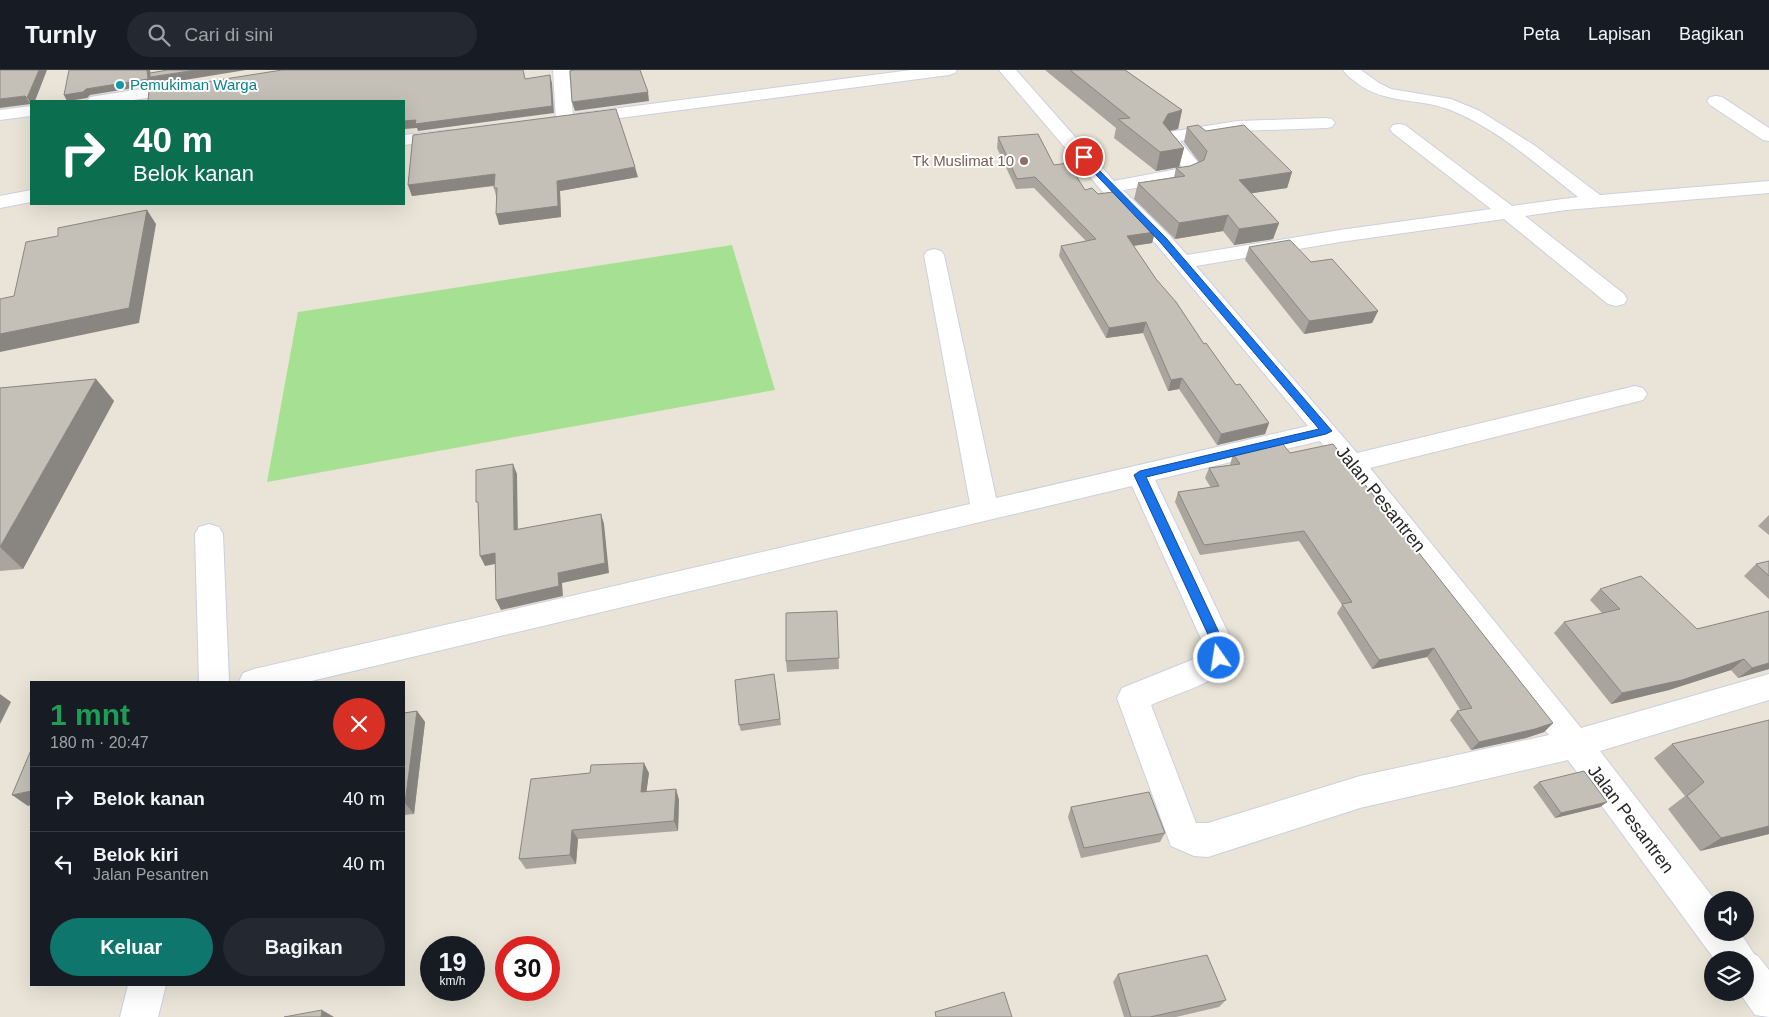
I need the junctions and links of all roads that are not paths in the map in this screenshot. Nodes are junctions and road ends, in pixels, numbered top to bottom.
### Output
1 (561, 70) edge
2 (949, 70) edge
3 (1007, 70) edge
4 (1351, 70) edge
5 (203, 84) edge
6 (102, 100) edge
7 (1716, 101) dead end
8 (30, 111) edge
9 (0, 115) edge
10 (566, 120) junction
11 (547, 123) edge
12 (1326, 123) dead end
13 (1399, 129) dead end
14 (462, 133) edge
15 (1769, 136) edge
16 (405, 140) edge
17 (1110, 186) junction
18 (1769, 187) edge
19 (30, 196) edge
20 (1595, 201) junction
21 (0, 202) edge
22 (1509, 213) junction
23 (934, 255) dead end
24 (1182, 262) junction
25 (1616, 299) dead end
26 (1635, 394) dead end
27 (1326, 431) junction
28 (1352, 462) junction
29 (1140, 475) junction
30 (984, 511) junction
31 (209, 534) dead end
32 (214, 681) edge
33 (258, 681) edge
34 (1769, 687) edge
35 (1574, 744) junction
36 (1704, 915) edge
37 (1754, 981) edge
38 (146, 986) edge
39 (1769, 1001) edge
40 (139, 1017) edge

1 - 10 street
2 - 10 street
3 - 17 street, Jalan Pesantren
4 - 20 street
5 - 6 street
7 - 15 street
8 - 9 street
10 - 11 street
12 - 17 street
13 - 22 street
14 - 16 street
17 - 24 street, Jalan Pesantren
18 - 20 street
19 - 21 street
20 - 22 street
22 - 24 street
22 - 25 street
23 - 30 street
24 - 27 street, Jalan Pesantren
26 - 28 street
27 - 28 street, Jalan Pesantren
27 - 29 street
28 - 35 street, Jalan Pesantren
29 - 30 street
29 - 35 street
30 - 33 street
31 - 32 street
34 - 35 street
35 - 36 street, Jalan Pesantren
37 - 39 street
38 - 40 street

